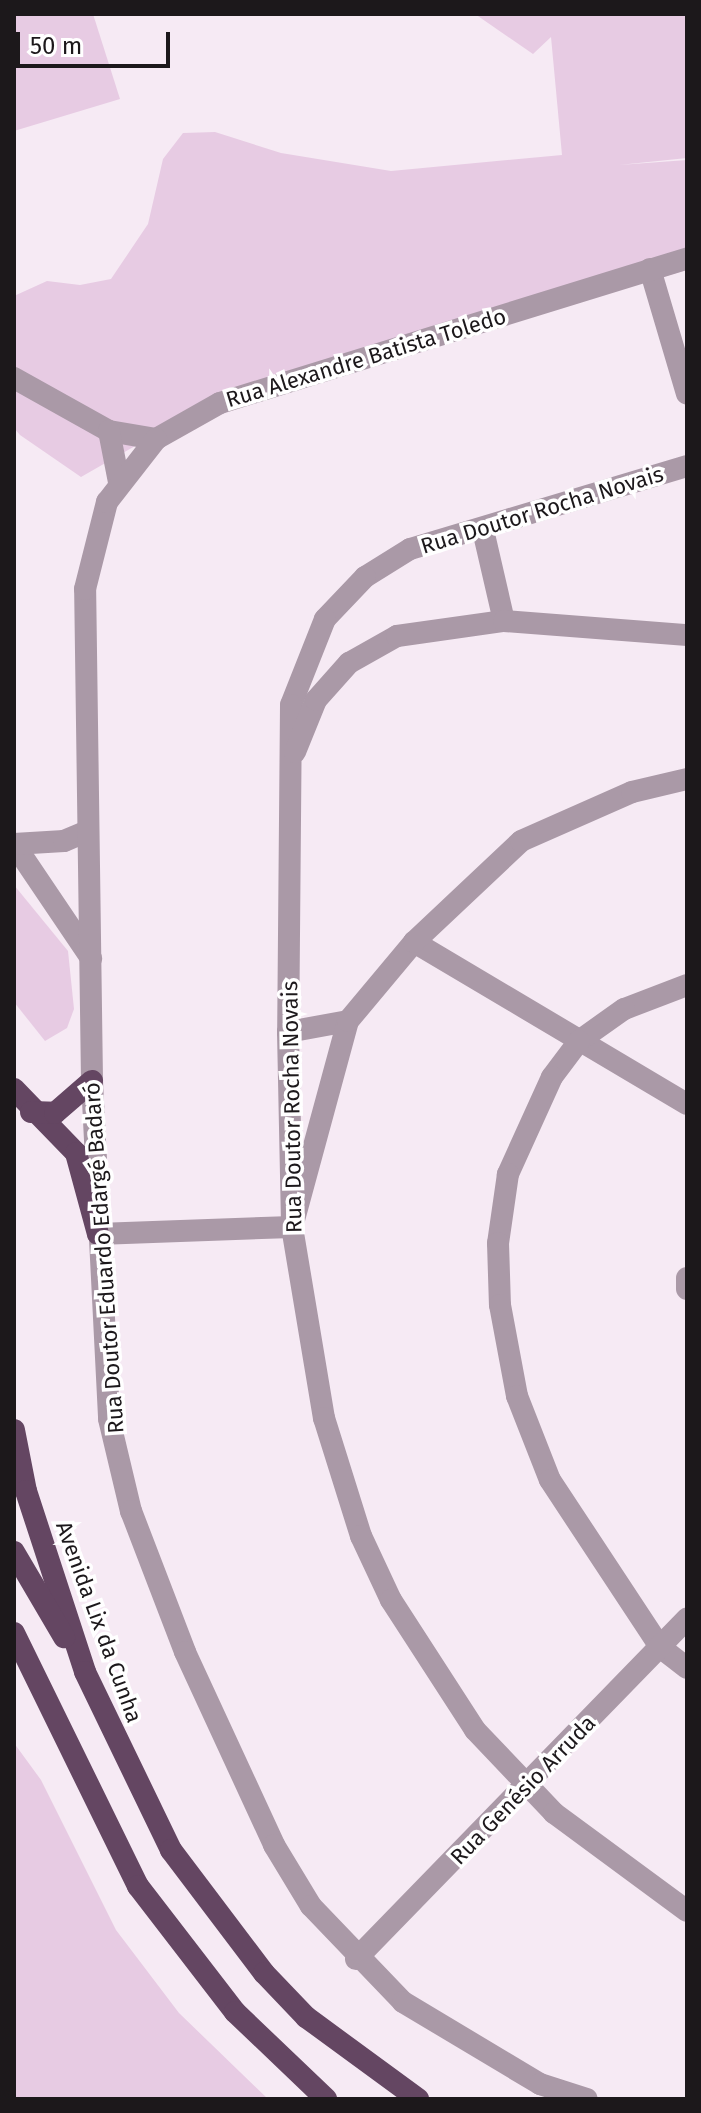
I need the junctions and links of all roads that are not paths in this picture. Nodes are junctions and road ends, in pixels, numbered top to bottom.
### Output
1 (687, 258) edge
2 (650, 269) junction
3 (14, 378) edge
4 (687, 394) edge
5 (109, 431) junction
6 (156, 439) junction
7 (687, 466) edge
8 (119, 482) junction
9 (483, 530) junction
10 (504, 621) junction
11 (687, 635) edge
12 (290, 764) junction
13 (687, 779) edge
14 (88, 831) junction
15 (14, 844) edge
16 (414, 942) junction
17 (91, 958) junction
18 (687, 985) edge
19 (348, 1021) junction
20 (288, 1032) junction
21 (579, 1041) junction
22 (92, 1081) junction
23 (14, 1089) edge
24 (687, 1104) edge
25 (31, 1112) junction
26 (292, 1227) junction
27 (98, 1234) junction
28 (687, 1278) edge
29 (687, 1289) edge
30 (14, 1430) edge
31 (14, 1552) edge
32 (687, 1619) edge
33 (14, 1633) edge
34 (660, 1647) junction
35 (687, 1668) edge
36 (85, 1672) junction
37 (527, 1789) junction
38 (687, 1911) edge
39 (356, 1959) junction
40 (326, 2099) edge
41 (418, 2099) edge
42 (587, 2099) edge

1 - 2 street, Rua Alexandre Batista Toledo
2 - 4 street
2 - 6 street, Rua Alexandre Batista Toledo
3 - 5 street
5 - 6 street
5 - 8 street
6 - 8 street, Rua Doutor Eduardo Edargé Badaró
7 - 9 street, Rua Doutor Rocha Novais
8 - 14 street, Rua Doutor Eduardo Edargé Badaró
9 - 10 street
9 - 12 street, Rua Doutor Rocha Novais
10 - 11 street
10 - 12 street
12 - 20 street, Rua Doutor Rocha Novais
13 - 16 street
14 - 15 street
14 - 17 street, Rua Doutor Eduardo Edargé Badaró
15 - 17 street
16 - 19 street
16 - 21 street
17 - 22 street, Rua Doutor Eduardo Edargé Badaró
18 - 21 street
19 - 20 street
19 - 26 street
20 - 26 street, Rua Doutor Rocha Novais
21 - 24 street
21 - 34 street
22 - 25 highway
22 - 27 street, Rua Doutor Eduardo Edargé Badaró
23 - 25 highway
25 - 27 highway
26 - 27 street
26 - 37 street, Rua Doutor Rocha Novais
27 - 39 street, Rua Doutor Eduardo Edargé Badaró
28 - 29 street
30 - 36 highway, Avenida Lix da Cunha
31 - 36 highway
32 - 34 street, Rua Genésio Arruda
33 - 40 highway
34 - 35 street
34 - 37 street, Rua Genésio Arruda
36 - 41 highway, Avenida Lix da Cunha
37 - 38 street, Rua Doutor Rocha Novais
37 - 39 street, Rua Genésio Arruda
39 - 42 street, Rua Doutor Eduardo Edargé Badaró

